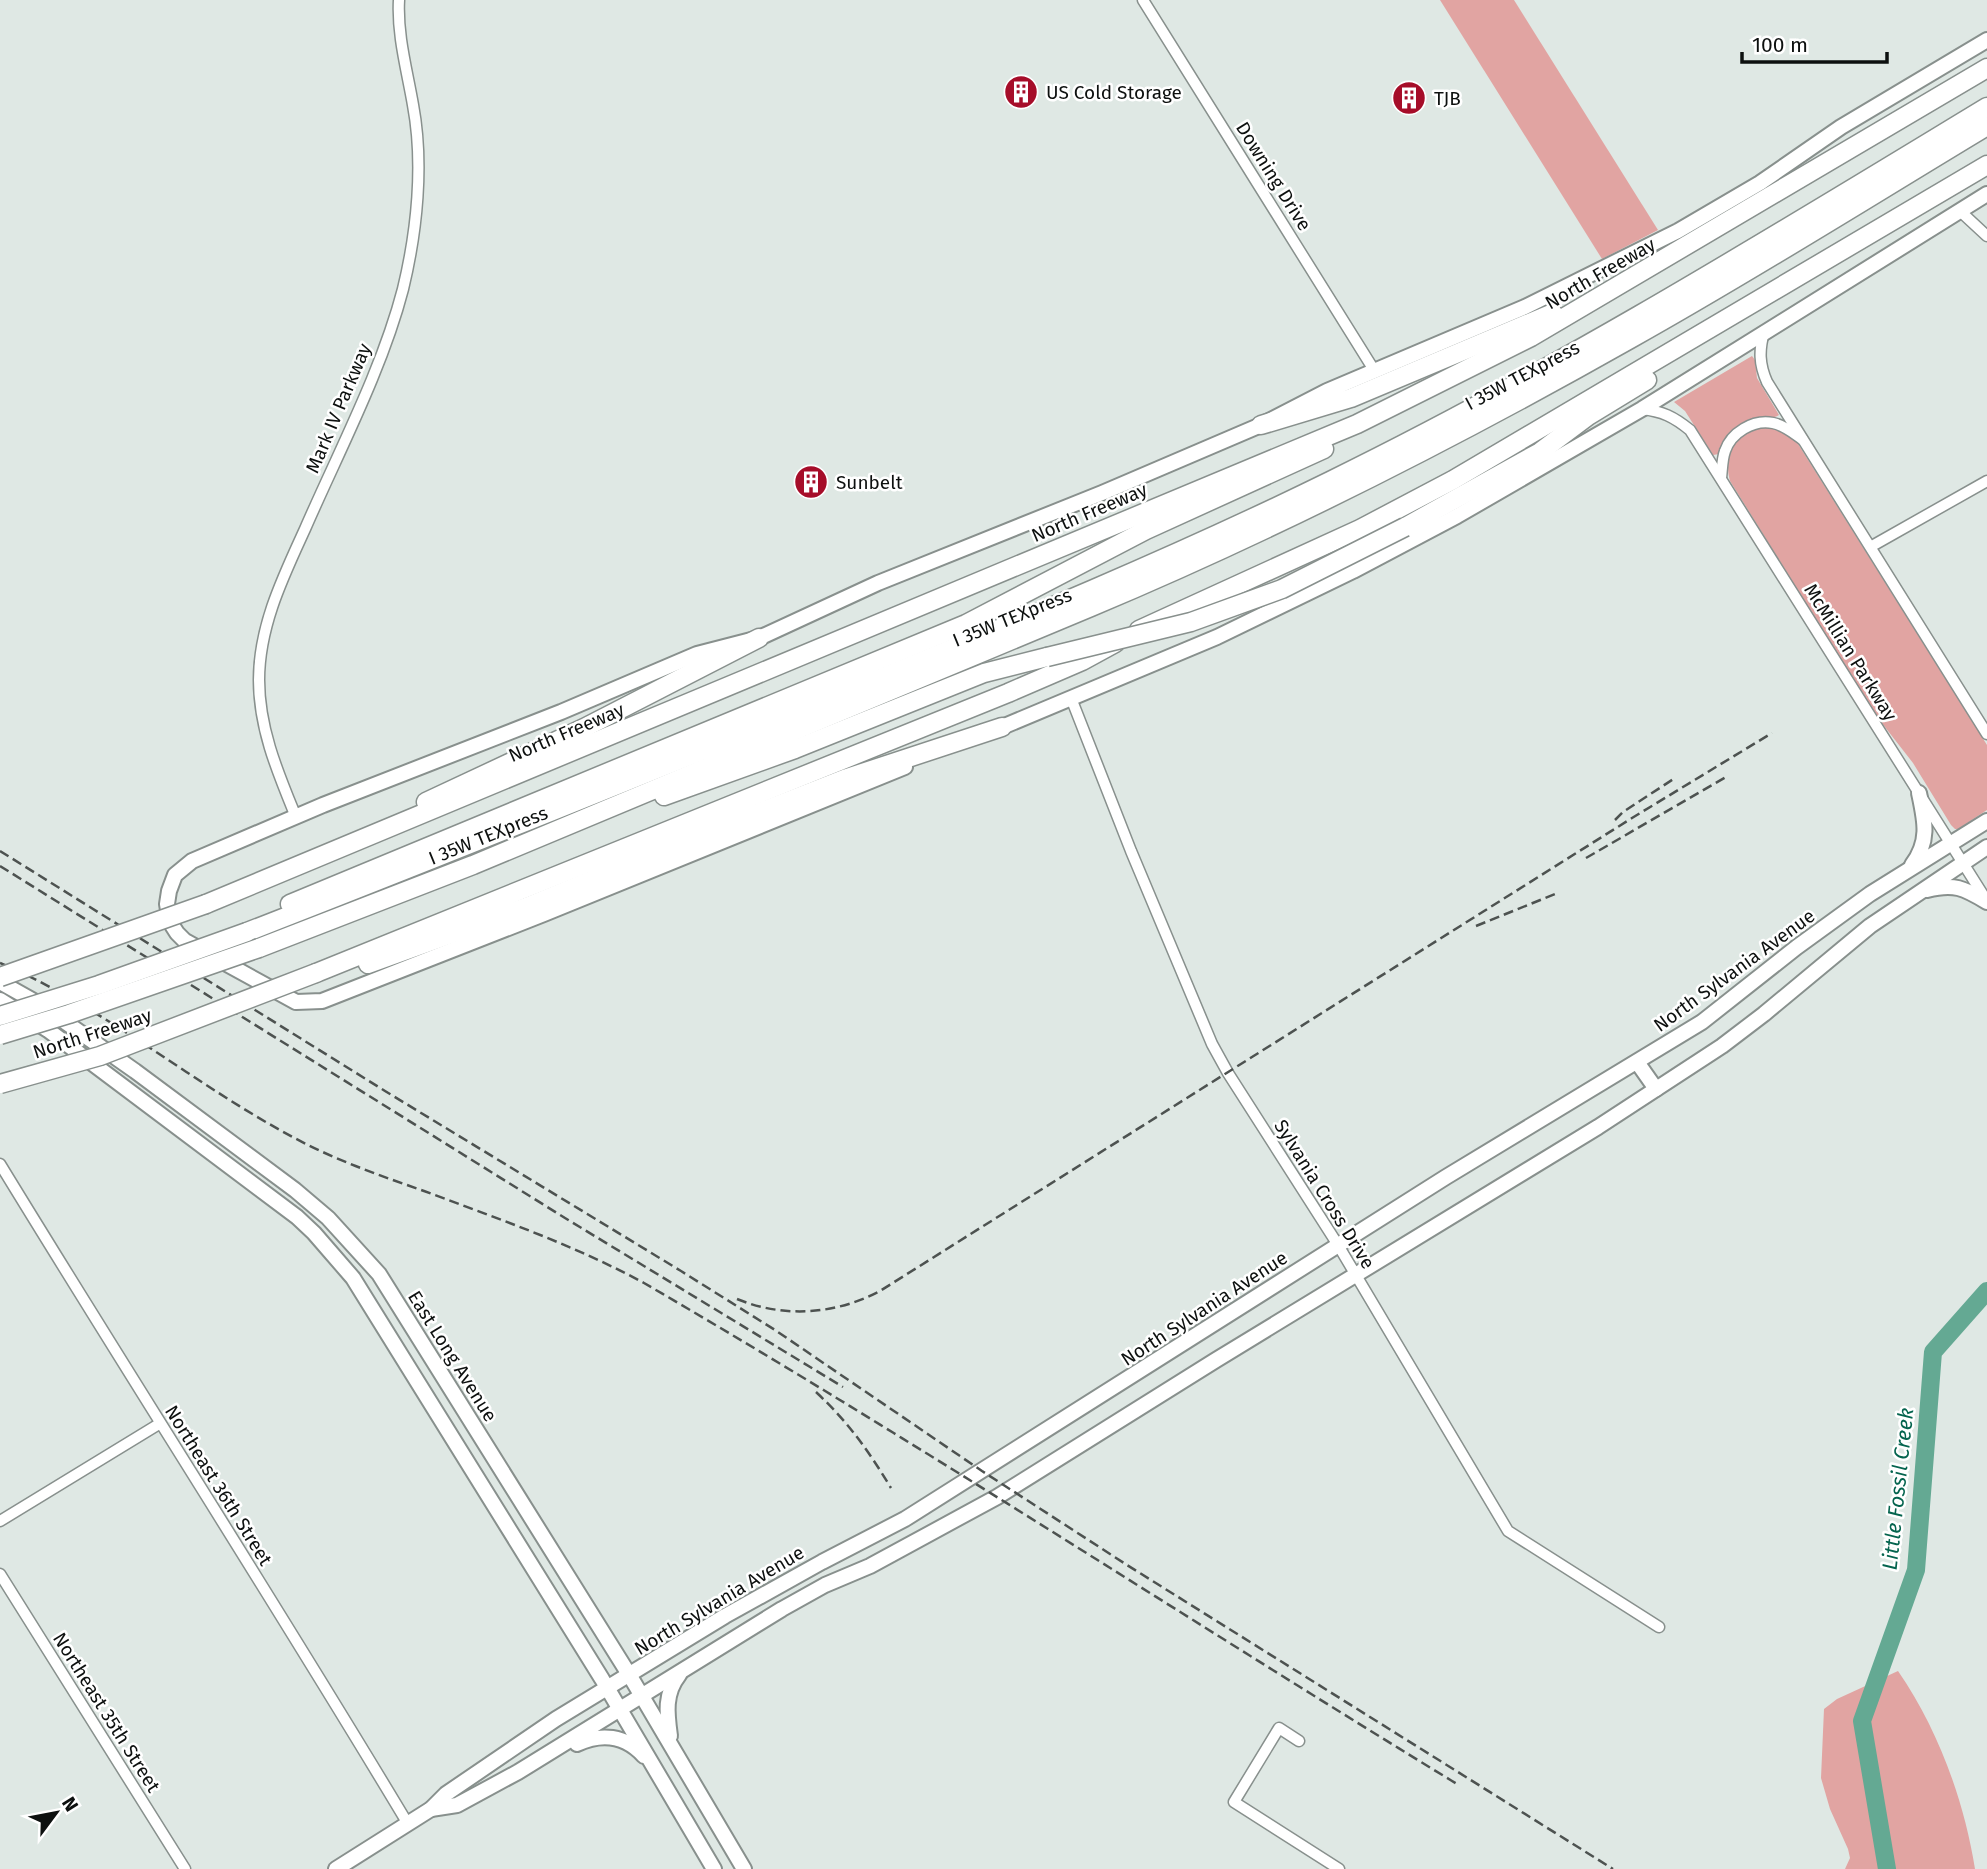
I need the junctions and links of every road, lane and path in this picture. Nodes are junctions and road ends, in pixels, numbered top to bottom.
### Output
1 (399, 0) edge
2 (1143, 0) edge
3 (1987, 40) edge
4 (1987, 68) edge
5 (1987, 107) edge
6 (1987, 126) edge
7 (1987, 165) edge
8 (1987, 194) edge
9 (1960, 211) junction
10 (1987, 236) edge
11 (1781, 286) junction
12 (1584, 306) junction
13 (1764, 332) junction
14 (1374, 370) junction
15 (1642, 409) junction
16 (1357, 424) junction
17 (1261, 425) junction
18 (1805, 441) junction
19 (1721, 479) junction
20 (1987, 481) edge
21 (1871, 546) junction
22 (759, 638) junction
23 (1071, 698) junction
24 (1002, 727) junction
25 (1987, 734) edge
26 (1919, 793) junction
27 (296, 817) junction
28 (1987, 821) edge
29 (365, 838) junction
30 (1950, 844) junction
31 (1987, 847) edge
32 (1962, 864) junction
33 (473, 865) junction
34 (1909, 870) junction
35 (1912, 895) junction
36 (1987, 901) edge
37 (244, 929) junction
38 (320, 976) junction
39 (0, 980) edge
40 (0, 1000) edge
41 (0, 1016) edge
42 (0, 1035) edge
43 (1637, 1062) junction
44 (135, 1071) junction
45 (0, 1084) edge
46 (122, 1085) junction
47 (1656, 1089) junction
48 (208, 1125) junction
49 (197, 1141) junction
50 (0, 1164) edge
51 (1338, 1245) junction
52 (1356, 1276) junction
53 (159, 1424) junction
54 (479, 1433) junction
55 (458, 1446) junction
56 (0, 1521) edge
57 (853, 1545) junction
58 (870, 1566) junction
59 (0, 1574) edge
60 (1659, 1627) dead end
61 (684, 1669) junction
62 (630, 1676) junction
63 (607, 1688) junction
64 (642, 1696) junction
65 (620, 1710) junction
66 (1299, 1741) dead end
67 (671, 1744) junction
68 (506, 1754) junction
69 (523, 1769) junction
70 (659, 1772) junction
71 (431, 1809) junction
72 (408, 1824) junction
73 (185, 1869) edge
74 (336, 1869) edge
75 (714, 1869) edge
76 (744, 1869) edge
77 (1339, 1869) edge

1 - 27 street, Mark IV Parkway
2 - 14 street, Downing Drive
3 - 14 main road, North Freeway
4 - 12 highway, North Freeway
5 - 37 highway, I 35W TEXpress
6 - 33 highway, I 35W TEXpress
7 - 11 highway
8 - 9 main road, North Freeway
9 - 10 street
9 - 13 main road, North Freeway
11 - 33 highway, bridge
11 - 38 highway
12 - 16 highway, North Freeway
12 - 17 highway
13 - 15 main road, North Freeway
13 - 18 street
14 - 17 main road, North Freeway
15 - 19 street, McMillian Parkway
15 - 23 main road, North Freeway
16 - 29 highway, North Freeway
16 - 37 highway
17 - 22 main road, North Freeway
18 - 19 street
18 - 21 street
19 - 26 street, McMillian Parkway
20 - 21 street
21 - 25 street
22 - 27 main road, North Freeway
22 - 29 highway
23 - 24 main road, North Freeway
23 - 51 street, Sylvania Cross Drive
24 - 27 main road, North Freeway
24 - 38 highway
26 - 30 street, McMillian Parkway
26 - 34 main road
28 - 30 main road, North Sylvania Avenue
29 - 39 highway, North Freeway, bridge
30 - 32 street, McMillian Parkway
30 - 34 main road, North Sylvania Avenue
31 - 32 main road, North Sylvania Avenue
32 - 35 main road, North Sylvania Avenue
32 - 36 street, McMillian Parkway
33 - 42 highway, I 35W TEXpress, bridge
34 - 43 main road, North Sylvania Avenue
35 - 36 main road
35 - 47 main road, North Sylvania Avenue
37 - 41 highway, bridge
38 - 45 highway, North Freeway, bridge
39 - 44 main road, East Long Avenue
40 - 46 main road
43 - 47 main road
43 - 51 main road, North Sylvania Avenue
44 - 46 main road
44 - 48 main road, East Long Avenue
46 - 49 main road
47 - 52 main road, North Sylvania Avenue
48 - 49 main road
48 - 54 main road, East Long Avenue
49 - 55 main road
50 - 53 street, Northeast 36th Street
51 - 52 street, Sylvania Cross Drive
51 - 57 main road, North Sylvania Avenue
52 - 58 main road, North Sylvania Avenue
52 - 60 street, Sylvania Cross Drive
53 - 56 street
53 - 72 street, Northeast 36th Street
54 - 55 main road
54 - 62 main road, East Long Avenue
55 - 63 main road
57 - 58 main road
57 - 62 main road, North Sylvania Avenue
58 - 61 main road, North Sylvania Avenue
59 - 73 street, Northeast 35th Street
61 - 64 main road, North Sylvania Avenue
61 - 67 main road
62 - 63 main road, North Sylvania Avenue
62 - 64 main road, East Long Avenue
63 - 65 main road
63 - 68 main road, North Sylvania Avenue
64 - 65 main road, North Sylvania Avenue
64 - 67 main road, East Long Avenue
65 - 69 main road, North Sylvania Avenue
65 - 70 main road
66 - 77 street
67 - 76 main road, East Long Avenue
68 - 69 main road
68 - 71 main road, North Sylvania Avenue
69 - 70 main road
69 - 71 main road, North Sylvania Avenue
70 - 75 main road
71 - 72 main road, North Sylvania Avenue
72 - 74 main road, North Sylvania Avenue

